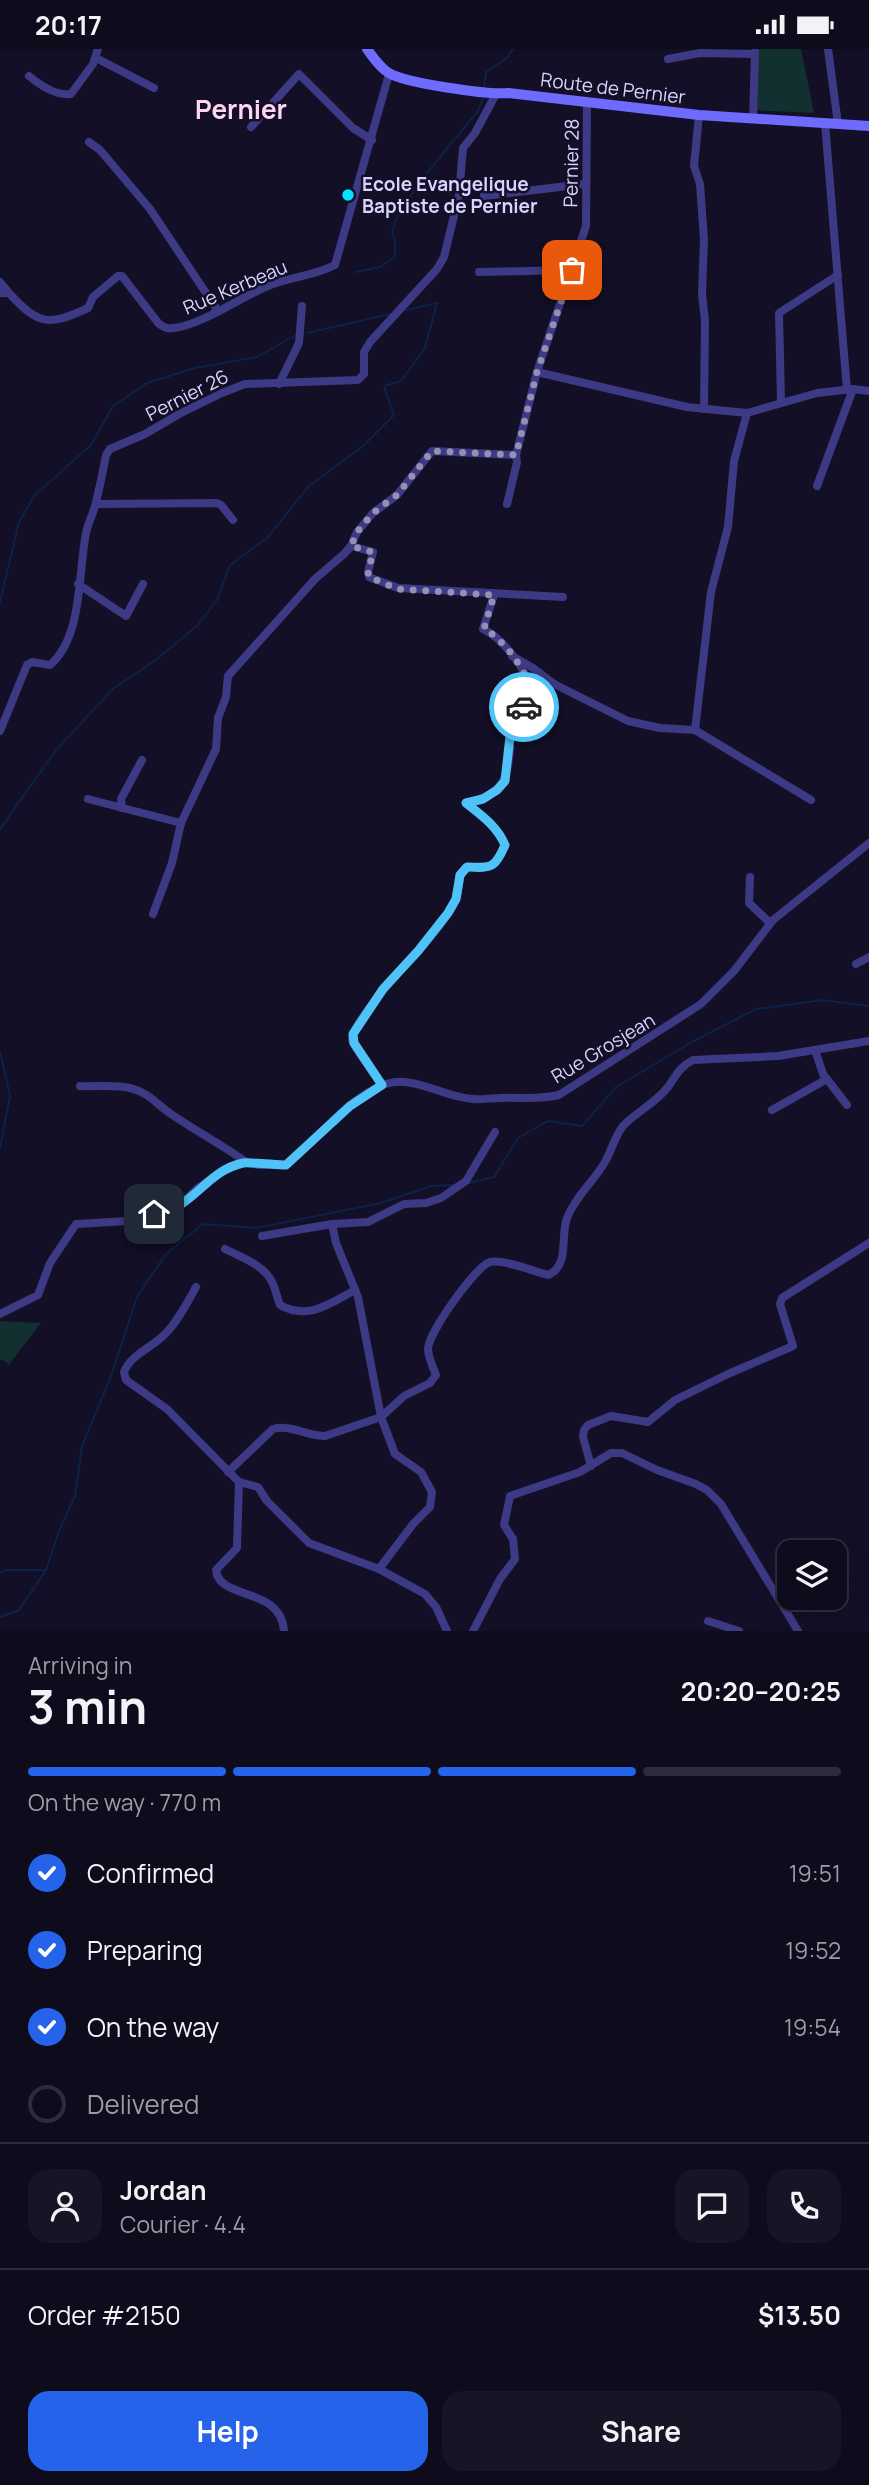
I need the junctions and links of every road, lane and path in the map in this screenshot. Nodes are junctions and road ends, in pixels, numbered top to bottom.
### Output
1 (367, 49) edge
2 (828, 49) edge
3 (755, 52) edge
4 (97, 54) edge
5 (668, 59) dead end
6 (390, 74) junction
7 (29, 76) dead end
8 (154, 88) dead end
9 (496, 94) junction
10 (587, 101) junction
11 (699, 115) junction
12 (753, 119) junction
13 (825, 123) junction
14 (838, 124) junction
15 (251, 127) dead end
16 (869, 127) edge
17 (372, 140) junction
18 (89, 142) dead end
19 (586, 184) junction
20 (484, 196) dead end
21 (572, 270) junction
22 (479, 272) dead end
23 (838, 275) junction
24 (0, 282) edge
25 (4, 293) edge
26 (302, 306) dead end
27 (218, 311) junction
28 (537, 372) junction
29 (279, 384) junction
30 (850, 390) junction
31 (869, 391) edge
32 (781, 401) junction
33 (704, 409) junction
34 (747, 412) junction
35 (516, 455) junction
36 (817, 486) dead end
37 (96, 504) junction
38 (507, 504) dead end
39 (233, 520) dead end
40 (351, 546) junction
41 (78, 584) junction
42 (143, 584) dead end
43 (494, 595) junction
44 (564, 597) dead end
45 (512, 656) junction
46 (554, 684) junction
47 (531, 698) junction
48 (695, 730) junction
49 (0, 731) edge
50 (142, 760) dead end
51 (88, 799) dead end
52 (811, 800) dead end
53 (122, 808) junction
54 (181, 823) junction
55 (869, 843) edge
56 (750, 877) dead end
57 (153, 914) dead end
58 (771, 923) junction
59 (869, 957) edge
60 (856, 964) dead end
61 (869, 1041) edge
62 (815, 1050) junction
63 (827, 1079) junction
64 (382, 1085) junction
65 (80, 1086) dead end
66 (847, 1105) dead end
67 (772, 1109) dead end
68 (495, 1132) dead end
69 (246, 1162) junction
70 (332, 1224) junction
71 (262, 1236) dead end
72 (869, 1243) edge
73 (225, 1249) dead end
74 (196, 1287) dead end
75 (355, 1290) junction
76 (0, 1314) edge
77 (382, 1417) junction
78 (591, 1466) junction
79 (228, 1472) junction
80 (239, 1482) junction
81 (379, 1569) junction
82 (708, 1621) dead end
83 (284, 1631) edge
84 (447, 1631) edge
85 (473, 1631) edge
86 (739, 1631) edge
87 (798, 1631) edge

1 - 6 street
2 - 14 street
3 - 5 street
3 - 12 street
4 - 7 street
4 - 8 street
6 - 9 street, Route de Pernier
6 - 17 street, Rue Kerbeau
9 - 10 street, Route de Pernier
9 - 29 street, Pernier 26
10 - 11 street, Route de Pernier
10 - 19 street, Pernier 28
11 - 12 street, Route de Pernier
11 - 33 street
12 - 13 street, Route de Pernier
13 - 14 street, Route de Pernier
13 - 23 street
14 - 16 street, Route de Pernier
15 - 17 street
17 - 27 street, Rue Kerbeau
18 - 27 street
19 - 20 street
19 - 21 street, Pernier 28
21 - 22 street
21 - 28 street, Pernier 28
23 - 30 street
23 - 32 street
24 - 25 street
25 - 27 street, Rue Kerbeau
26 - 29 street
28 - 33 street
28 - 35 street, Pernier 28
29 - 37 street, Pernier 26
30 - 31 street
30 - 32 street
30 - 36 street
32 - 34 street
33 - 34 street
34 - 48 street
35 - 38 street, Pernier 28
35 - 40 street
37 - 39 street
37 - 41 street, Pernier 26
40 - 43 street
40 - 54 street
41 - 42 street
41 - 49 street, Pernier 26
43 - 44 street
43 - 45 street
45 - 46 street
45 - 47 street
46 - 47 street
46 - 48 street
47 - 64 street
48 - 52 street
50 - 53 street
51 - 53 street
53 - 54 street
54 - 57 street
55 - 58 street, Rue Grosjean
56 - 58 street
58 - 64 street, Rue Grosjean
59 - 60 street
61 - 62 street
62 - 63 street
62 - 77 street
63 - 66 street
63 - 67 street
64 - 69 street, Rue Grosjean
65 - 69 street
68 - 70 street
69 - 76 street
70 - 71 street
70 - 75 street
72 - 78 street
73 - 75 street
74 - 79 street
75 - 77 street
77 - 79 street
77 - 81 street
78 - 85 street
78 - 87 street
79 - 80 street
80 - 81 street
80 - 83 street
81 - 84 street
82 - 86 street

